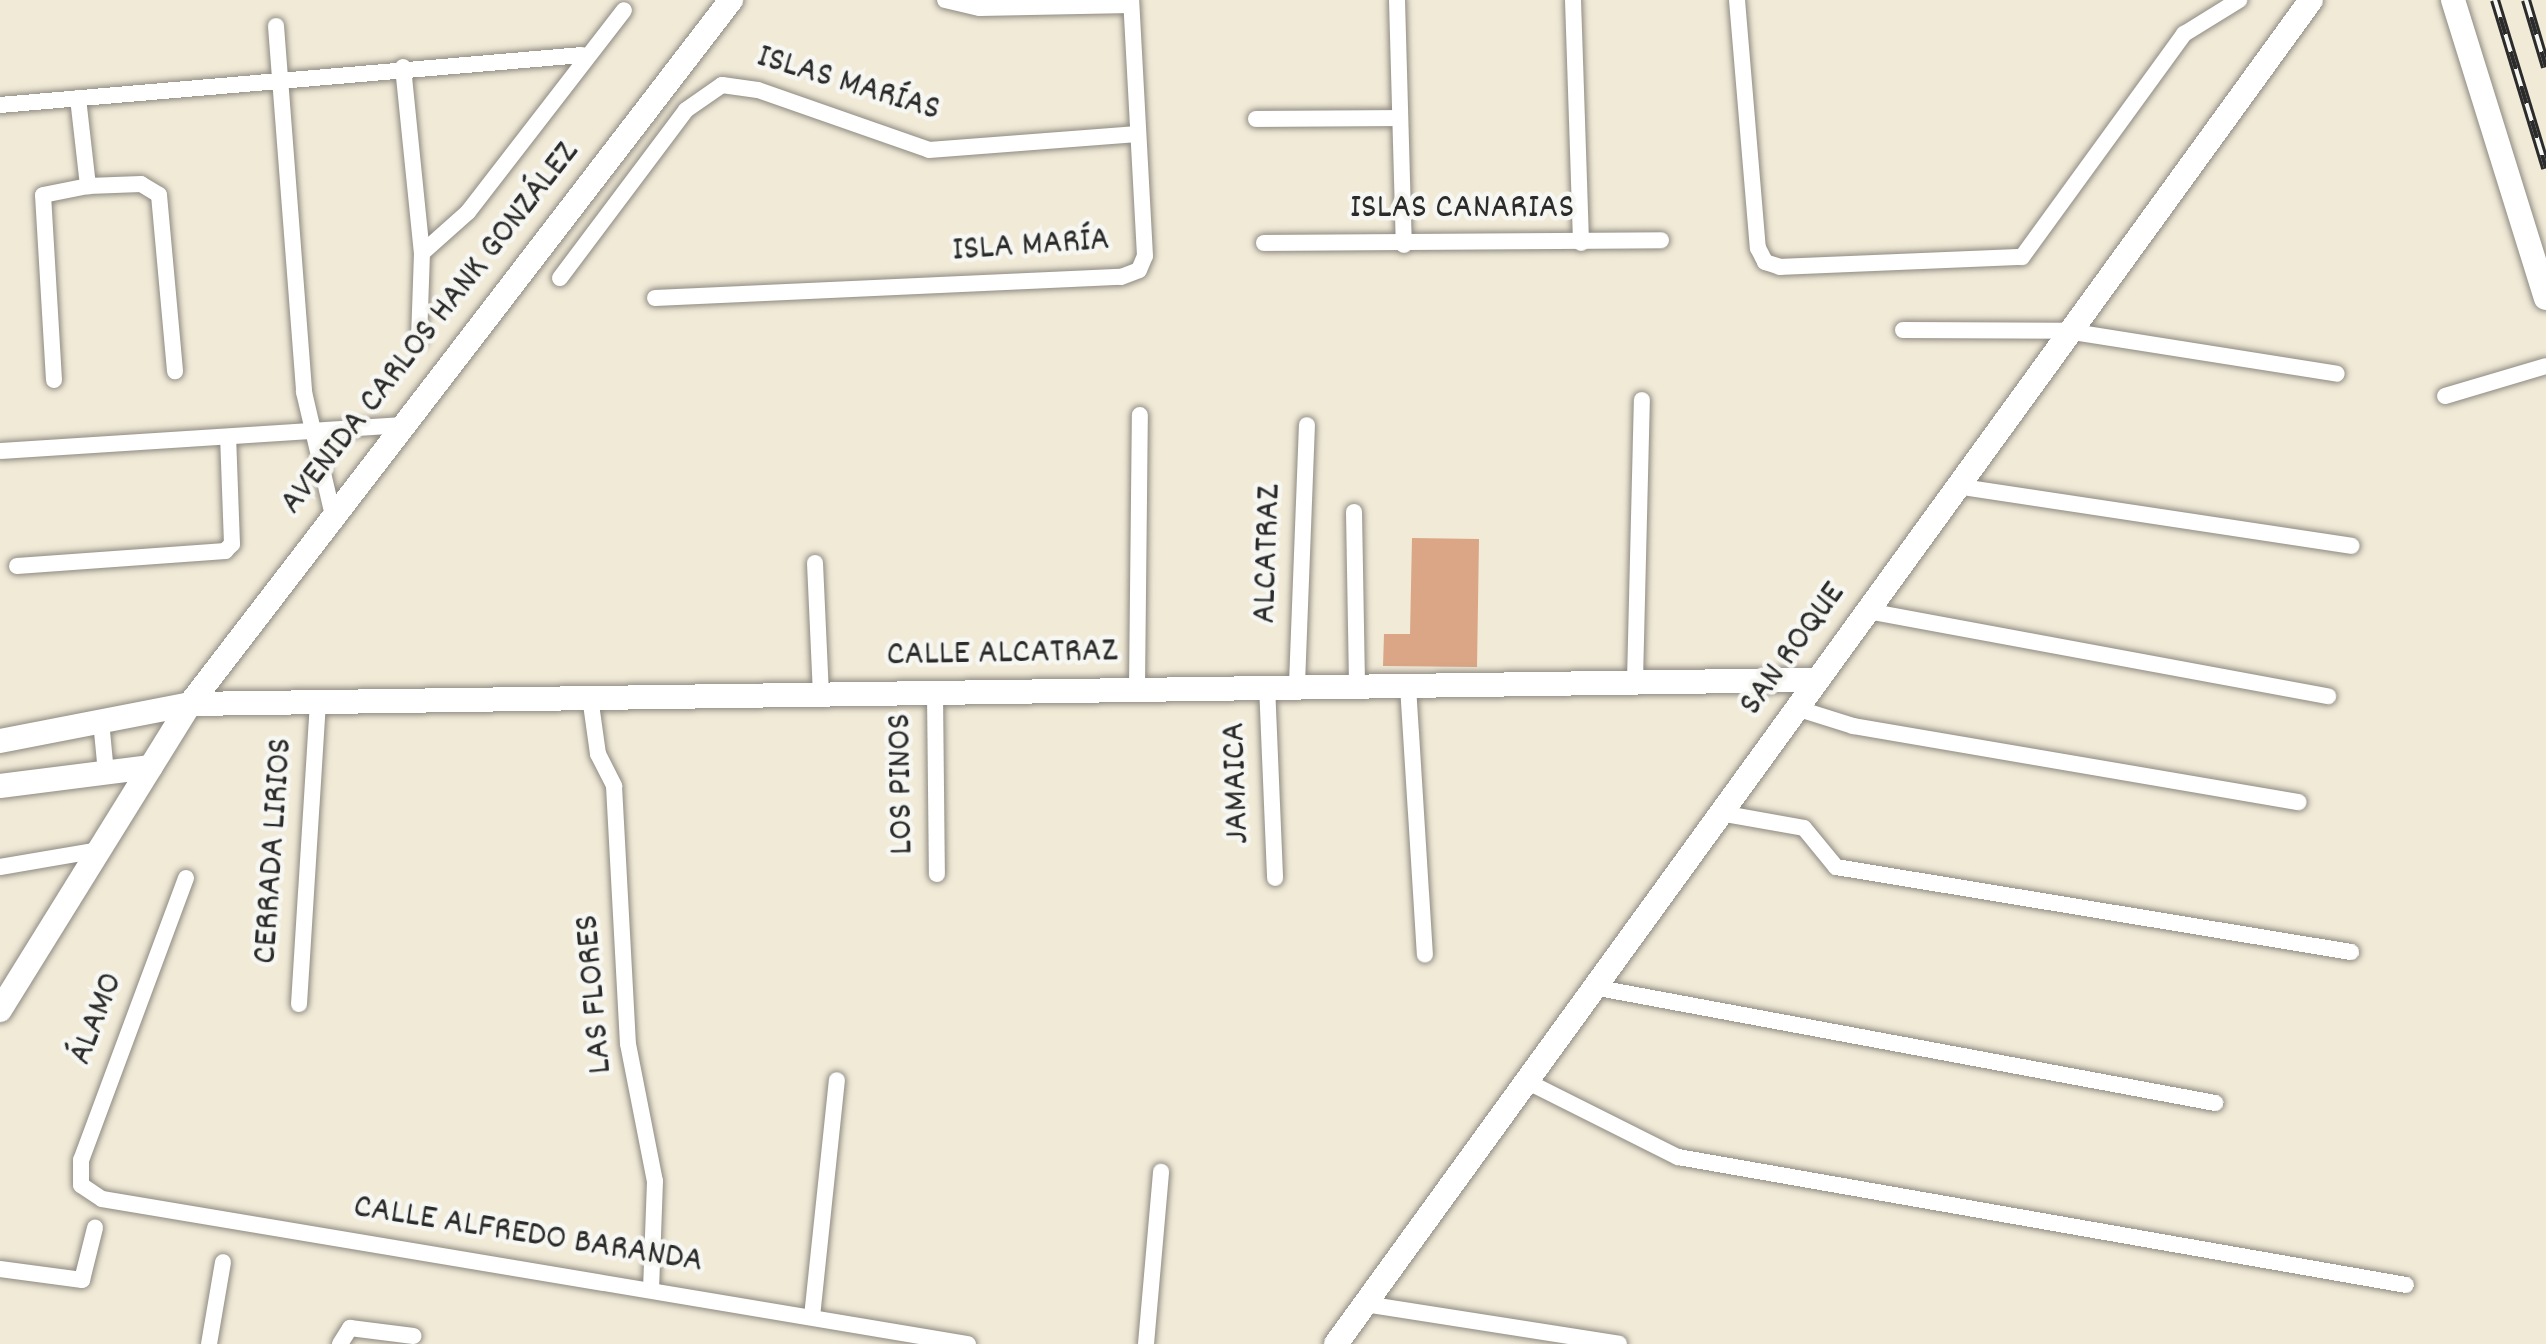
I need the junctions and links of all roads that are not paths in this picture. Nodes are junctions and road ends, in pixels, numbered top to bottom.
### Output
1 (731, 0) edge
2 (945, 0) edge
3 (1397, 0) edge
4 (1573, 0) edge
5 (1737, 0) edge
6 (2239, 0) edge
7 (2311, 0) edge
8 (2453, 0) edge
9 (1131, 3) edge
10 (624, 10) dead end
11 (276, 26) dead end
12 (582, 55) junction
13 (404, 67) junction
14 (278, 77) junction
15 (78, 98) junction
16 (0, 104) edge
17 (1398, 118) junction
18 (1256, 119) dead end
19 (1137, 134) junction
20 (88, 186) junction
21 (1661, 240) dead end
22 (1264, 243) dead end
23 (1581, 243) junction
24 (1404, 245) junction
25 (422, 253) junction
26 (560, 278) dead end
27 (655, 298) dead end
28 (2546, 298) edge
29 (1903, 330) dead end
30 (2067, 331) junction
31 (419, 340) dead end
32 (2546, 366) edge
33 (175, 371) dead end
34 (2337, 374) dead end
35 (54, 380) dead end
36 (2445, 396) dead end
37 (1642, 400) dead end
38 (1140, 416) dead end
39 (403, 425) junction
40 (1306, 425) dead end
41 (314, 427) junction
42 (228, 437) junction
43 (1, 451) edge
44 (1956, 486) junction
45 (1354, 512) dead end
46 (333, 516) junction
47 (2351, 546) dead end
48 (815, 563) dead end
49 (17, 566) dead end
50 (1868, 611) junction
51 (1816, 680) junction
52 (1635, 681) junction
53 (1297, 684) junction
54 (1267, 685) junction
55 (1357, 685) junction
56 (1408, 686) junction
57 (1137, 688) junction
58 (935, 693) junction
59 (820, 694) junction
60 (2328, 696) dead end
61 (590, 697) junction
62 (318, 702) junction
63 (190, 704) junction
64 (1796, 708) junction
65 (101, 721) junction
66 (0, 741) edge
67 (151, 767) junction
68 (106, 773) junction
69 (0, 786) edge
70 (2299, 802) dead end
71 (1720, 813) junction
72 (99, 850) junction
73 (0, 867) edge
74 (937, 874) dead end
75 (187, 878) dead end
76 (1275, 878) dead end
77 (2351, 952) dead end
78 (1425, 954) dead end
79 (1594, 987) junction
80 (299, 1004) dead end
81 (0, 1010) edge
82 (837, 1080) dead end
83 (1528, 1082) junction
84 (2215, 1103) dead end
85 (1161, 1172) dead end
86 (81, 1185) joint
87 (95, 1228) dead end
88 (223, 1262) dead end
89 (0, 1269) edge
90 (2406, 1285) dead end
91 (651, 1289) junction
92 (1365, 1304) junction
93 (812, 1317) junction
94 (413, 1336) dead end
95 (209, 1344) edge
96 (340, 1344) edge
97 (968, 1344) edge
98 (1145, 1344) edge
99 (1336, 1344) edge
100 (1619, 1344) edge

1 - 39 main road, AVENIDA CARLOS HANK GONZÁLEZ
2 - 9 street
3 - 17 street
4 - 23 street
5 - 6 street
7 - 30 main road, SAN ROQUE
8 - 28 main road
9 - 19 street, ISLA MARÍA
10 - 12 street
11 - 14 street
12 - 13 street
12 - 25 street
13 - 14 street
13 - 25 street
14 - 15 street
14 - 41 street
15 - 16 street
15 - 20 street
17 - 18 street
17 - 24 street
19 - 26 street, ISLAS MARÍAS
19 - 27 street, ISLA MARÍA
20 - 33 street
20 - 35 street
21 - 23 street, ISLAS CANARIAS
22 - 24 street, ISLAS CANARIAS
23 - 24 street, ISLAS CANARIAS
25 - 31 street
29 - 30 street
30 - 34 street
30 - 44 main road, SAN ROQUE
32 - 36 street
37 - 52 street
38 - 57 street
39 - 41 street
39 - 46 main road, AVENIDA CARLOS HANK GONZÁLEZ
40 - 53 street, ALCATRAZ
41 - 42 street
41 - 46 street
42 - 43 street
42 - 49 street
44 - 47 street
44 - 50 main road, SAN ROQUE
45 - 55 street
46 - 63 main road, AVENIDA CARLOS HANK GONZÁLEZ
48 - 59 street
50 - 51 main road, SAN ROQUE
50 - 60 street
51 - 52 main road, CALLE ALCATRAZ
51 - 64 main road, SAN ROQUE
52 - 56 main road, CALLE ALCATRAZ
53 - 54 main road, CALLE ALCATRAZ
53 - 55 main road, CALLE ALCATRAZ
54 - 57 main road, CALLE ALCATRAZ
54 - 76 street, JAMAICA
55 - 56 main road, CALLE ALCATRAZ
56 - 78 street
57 - 58 main road, CALLE ALCATRAZ
58 - 59 main road, CALLE ALCATRAZ
58 - 74 street, LOS PINOS
59 - 61 main road, CALLE ALCATRAZ
61 - 62 main road, CALLE ALCATRAZ
61 - 91 street, LAS FLORES
62 - 63 main road, CALLE ALCATRAZ
62 - 80 street, CERRADA LIRIOS
63 - 65 main road, CALLE ALCATRAZ
63 - 67 main road, AVENIDA CARLOS HANK GONZÁLEZ
64 - 70 street
64 - 71 main road, SAN ROQUE
65 - 66 main road, CALLE ALCATRAZ
65 - 68 street
67 - 68 main road
67 - 72 main road, AVENIDA CARLOS HANK GONZÁLEZ
68 - 69 main road
71 - 77 street
71 - 79 main road, SAN ROQUE
72 - 73 street
72 - 81 main road, AVENIDA CARLOS HANK GONZÁLEZ
75 - 86 street, ÁLAMO
79 - 83 main road, SAN ROQUE
79 - 84 street
82 - 93 street
83 - 90 street
83 - 92 main road, SAN ROQUE
85 - 98 street
86 - 91 street, CALLE ALFREDO BARANDA
87 - 89 street
88 - 95 street
91 - 93 street, CALLE ALFREDO BARANDA
92 - 99 main road, SAN ROQUE
92 - 100 street
93 - 97 street, CALLE ALFREDO BARANDA
94 - 96 street

